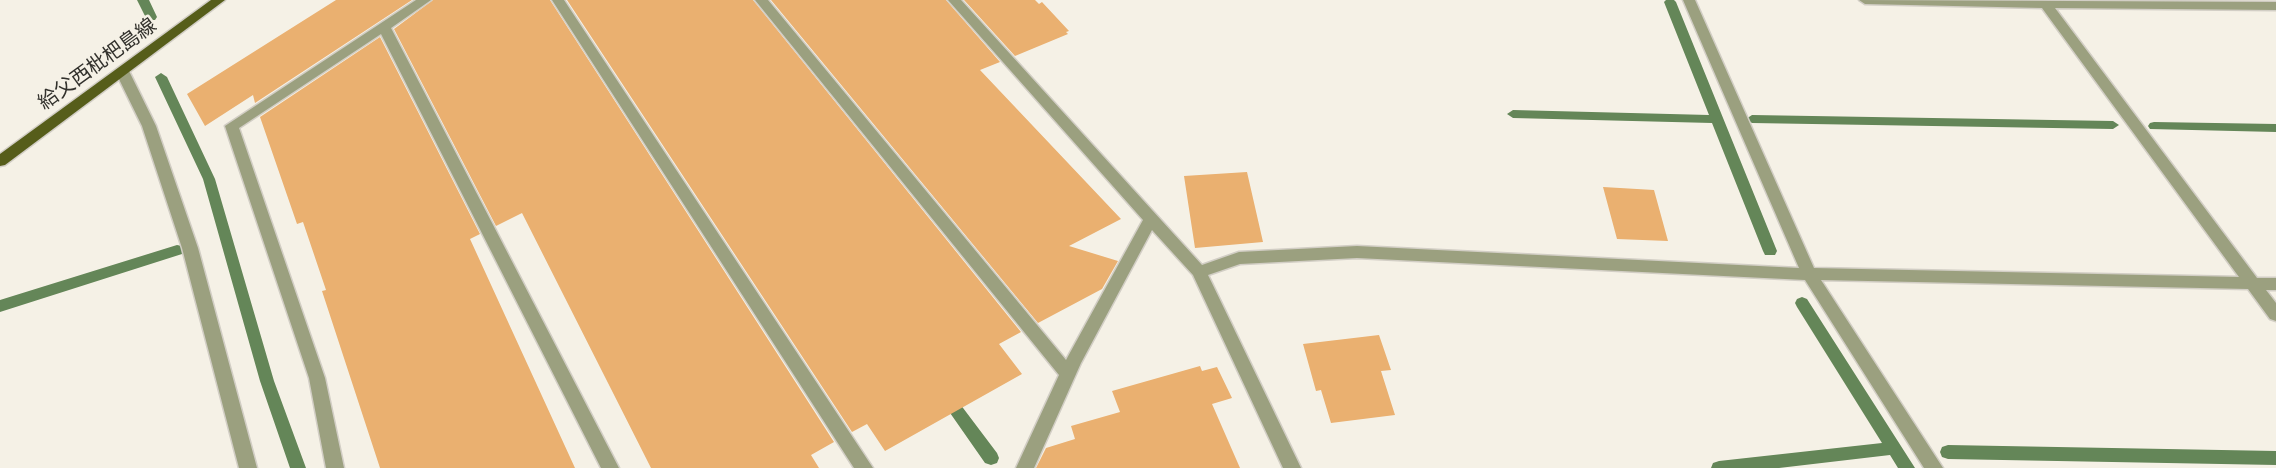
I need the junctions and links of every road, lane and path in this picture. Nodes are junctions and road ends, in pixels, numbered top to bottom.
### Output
1 (219, 0) edge
2 (425, 0) edge
3 (558, 0) edge
4 (761, 0) edge
5 (954, 0) edge
6 (1689, 0) edge
7 (1865, 0) edge
8 (2045, 4) junction
9 (2276, 6) edge
10 (384, 27) junction
11 (122, 71) junction
12 (0, 161) edge
13 (1151, 219) junction
14 (1199, 272) junction
15 (1809, 274) junction
16 (2254, 284) junction
17 (2276, 284) edge
18 (2276, 315) edge
19 (1068, 374) junction
20 (248, 468) edge
21 (335, 468) edge
22 (610, 468) edge
23 (864, 468) edge
24 (1025, 468) edge
25 (1292, 468) edge
26 (1934, 468) edge

1 - 11 main road, 給父西枇杷島線
2 - 10 street
3 - 23 street
4 - 19 street
5 - 13 street
6 - 15 street
7 - 8 street
8 - 9 street
8 - 16 street
10 - 21 street
10 - 22 street
11 - 12 main road, 給父西枇杷島線
11 - 20 street
13 - 14 street
13 - 19 street
14 - 15 street
14 - 25 street
15 - 16 street
15 - 26 street
16 - 17 street
16 - 18 street
19 - 24 street

